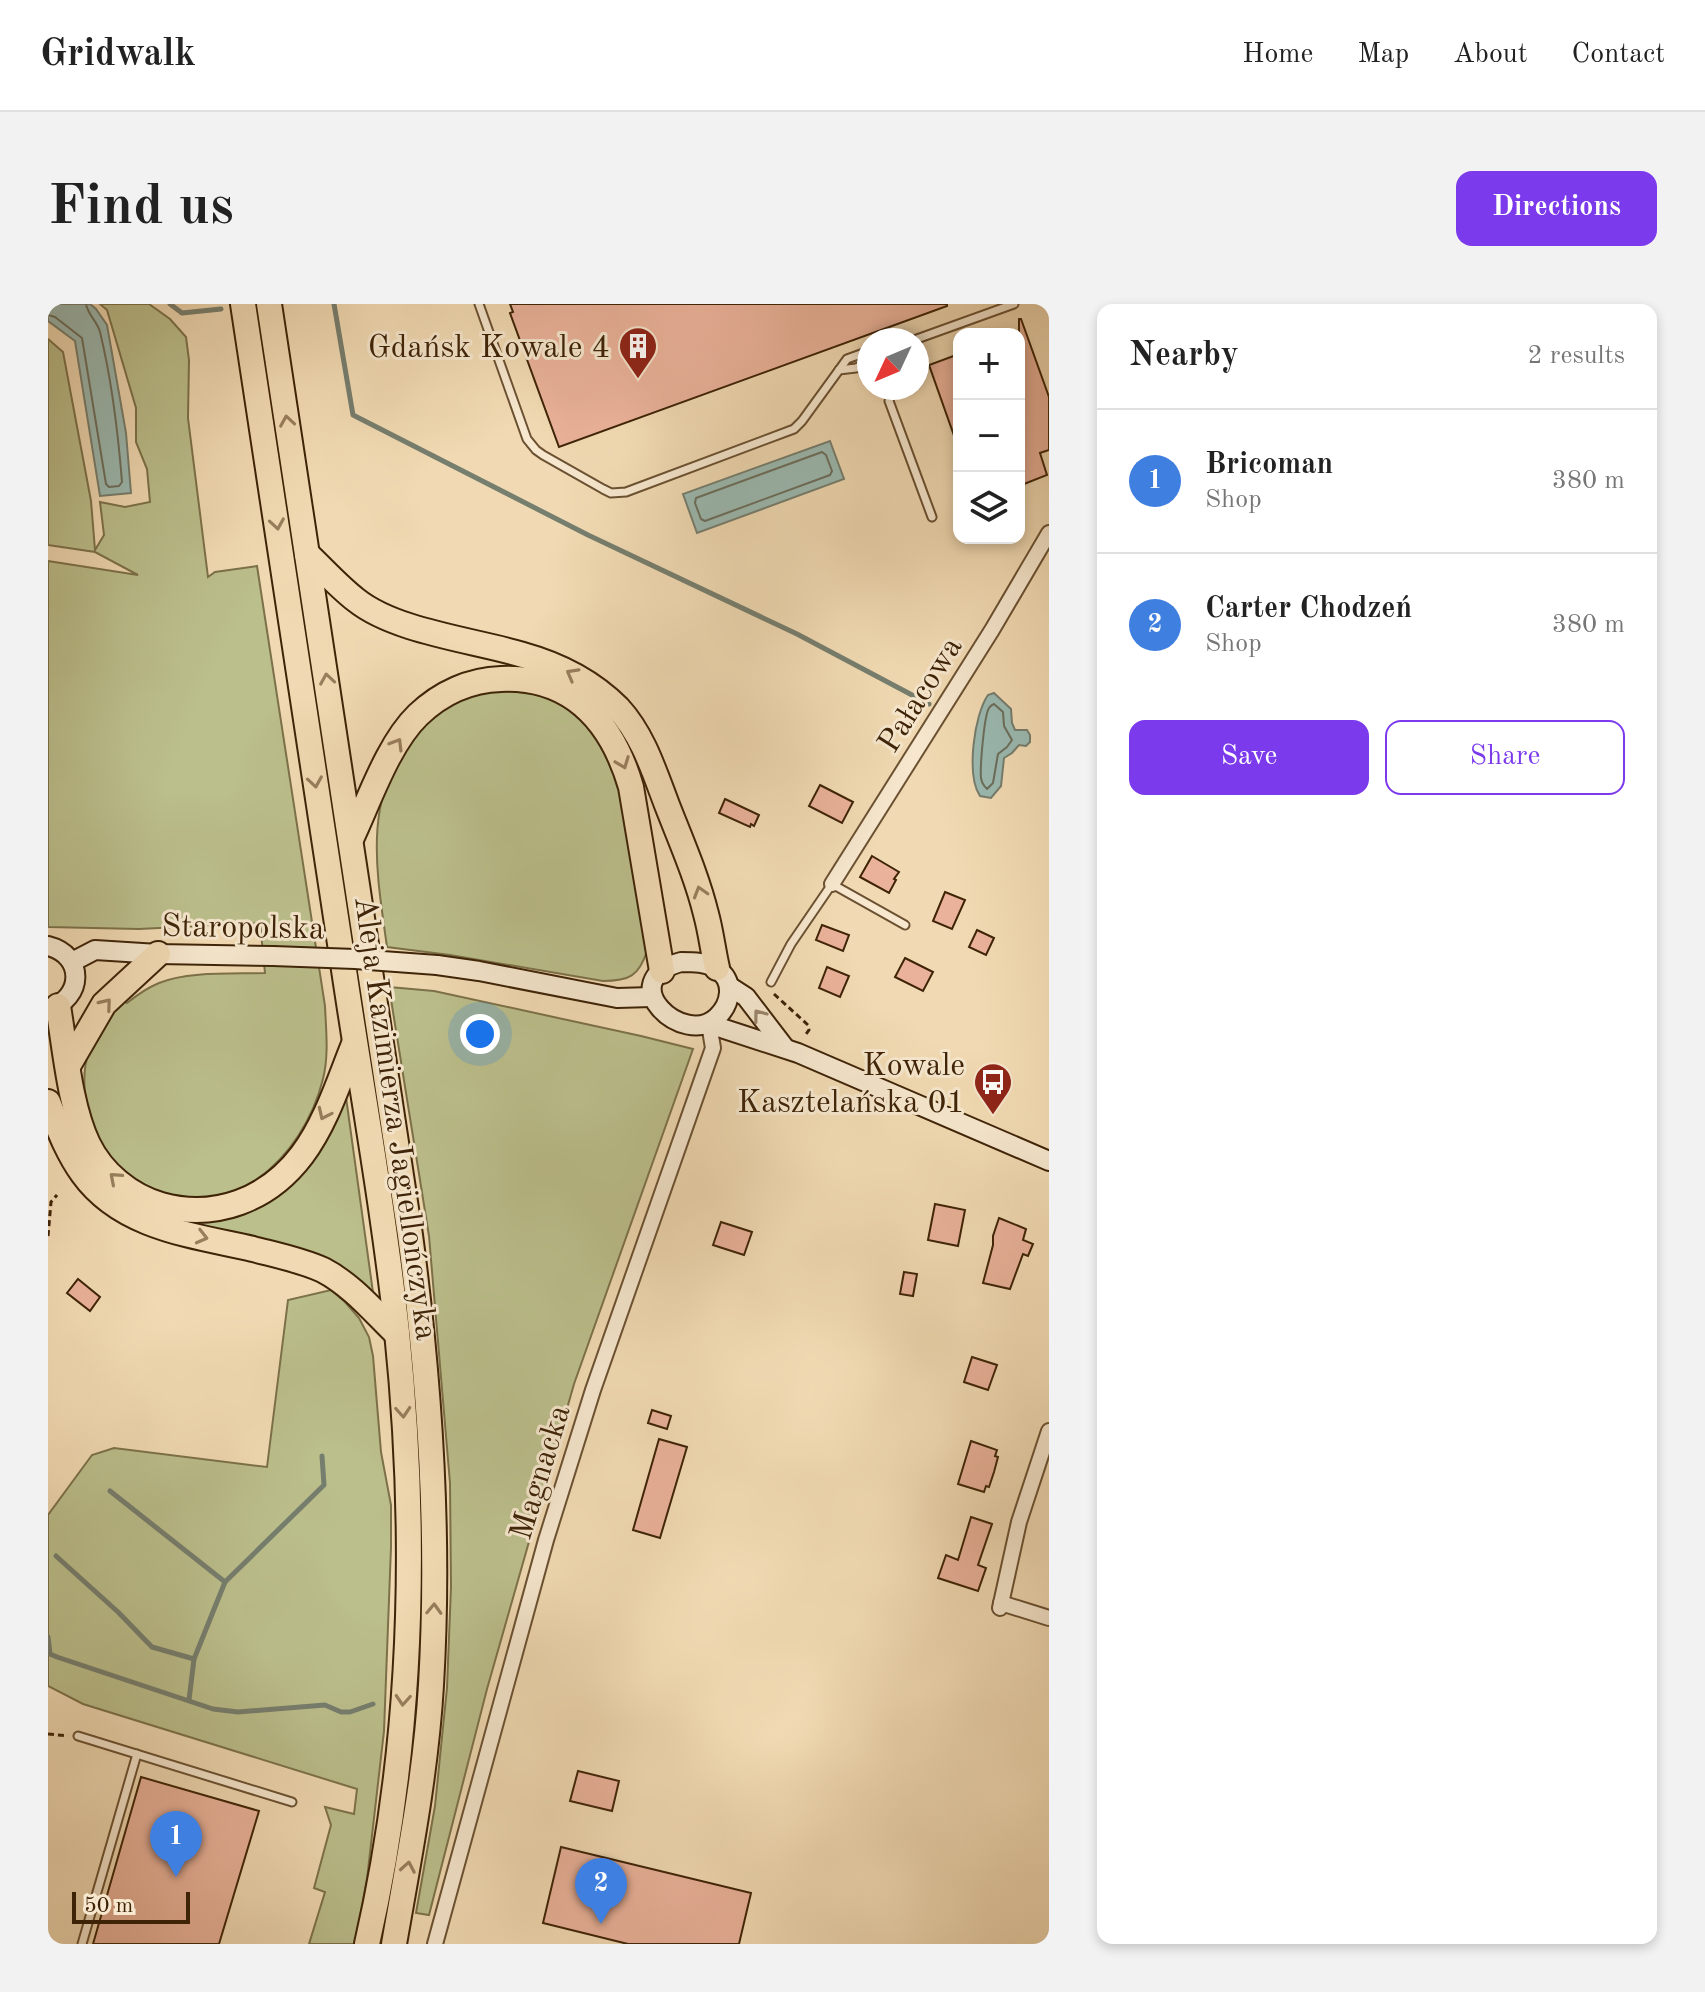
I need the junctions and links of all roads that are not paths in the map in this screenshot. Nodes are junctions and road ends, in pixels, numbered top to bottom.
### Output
1 (243, 304) edge
2 (269, 304) edge
3 (479, 304) edge
4 (1014, 304) edge
5 (929, 335) edge
6 (857, 355) edge
7 (857, 368) edge
8 (839, 370) junction
9 (889, 400) edge
10 (932, 517) dead end
11 (1049, 533) edge
12 (307, 554) junction
13 (351, 839) junction
14 (832, 884) junction
15 (905, 925) dead end
16 (48, 946) edge
17 (158, 954) junction
18 (72, 962) junction
19 (662, 971) junction
20 (723, 977) junction
21 (771, 982) road end
22 (652, 997) junction
23 (53, 1008) edge
24 (709, 1024) junction
25 (355, 1042) junction
26 (785, 1048) junction
27 (68, 1066) junction
28 (48, 1102) edge
29 (1049, 1161) edge
30 (402, 1176) junction
31 (376, 1179) junction
32 (416, 1277) junction
33 (391, 1279) junction
34 (397, 1334) junction
35 (1049, 1431) edge
36 (1049, 1618) edge
37 (78, 1736) road end
38 (137, 1754) junction
39 (292, 1802) dead end
40 (82, 1944) edge
41 (367, 1944) edge
42 (394, 1944) edge
43 (435, 1944) edge

1 -> 25 highway, Aleja Kazimierza Jagiellończyka
12 -> 2 highway, Aleja Kazimierza Jagiellończyka
3 - 8 lane
4 - 5 lane
6 - 8 lane
7 - 8 lane
9 - 10 lane
11 - 14 street, Pałacowa
13 -> 12 highway, Aleja Kazimierza Jagiellończyka
20 -> 12 highway
13 -> 19 highway
13 - 30 highway, Aleja Kazimierza Jagiellończyka
14 - 15 lane
14 - 21 lane
16 - 18 main road
17 - 18 main road, Staropolska
17 - 22 main road, Staropolska, bridge
27 -> 17 highway
18 - 23 main road
19 - 20 main road
19 - 22 main road
20 - 24 main road
26 -> 20 main road
22 - 24 main road
23 - 27 highway
24 - 26 main road
24 - 43 street, Magnacka
25 -> 27 highway
25 - 31 highway, Aleja Kazimierza Jagiellończyka
26 - 29 main road
28 -> 34 highway
30 - 31 lane
30 - 32 highway, Aleja Kazimierza Jagiellończyka
31 - 33 highway, Aleja Kazimierza Jagiellończyka
32 - 33 lane
42 -> 32 highway, Aleja Kazimierza Jagiellończyka
33 - 34 highway, Aleja Kazimierza Jagiellończyka
34 -> 41 highway, Aleja Kazimierza Jagiellończyka
35 - 36 street
37 - 38 lane
38 - 39 lane
38 - 40 lane

